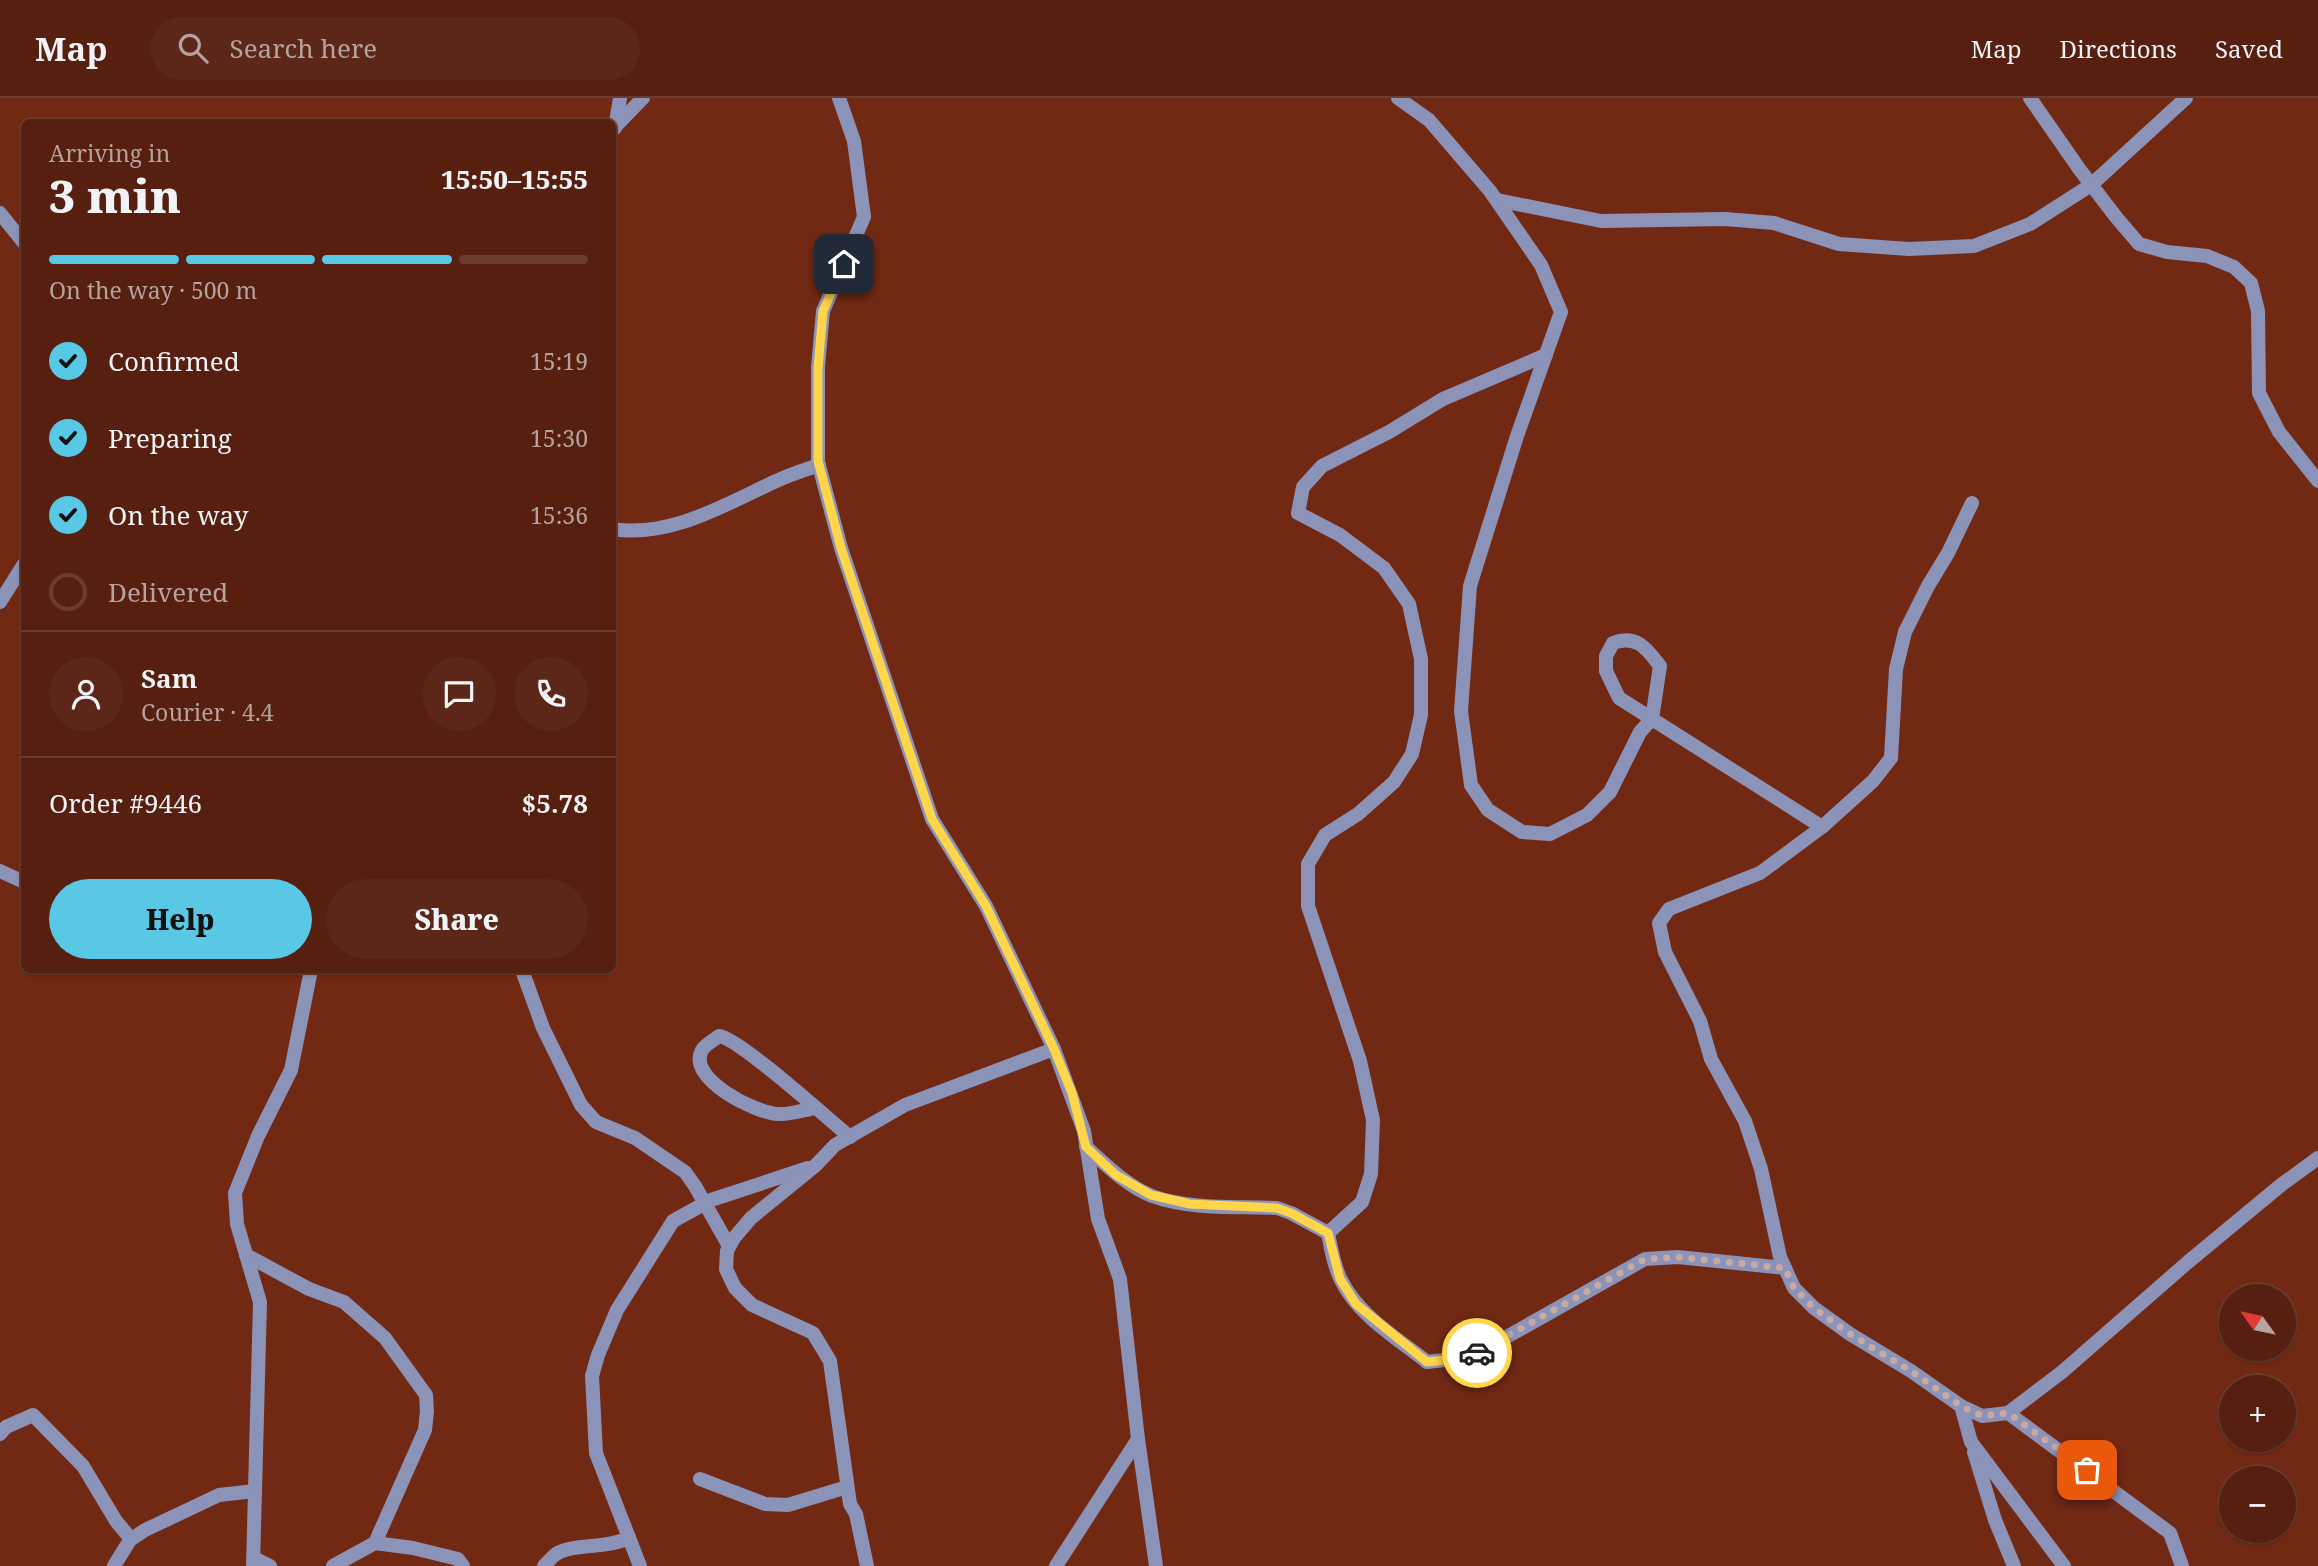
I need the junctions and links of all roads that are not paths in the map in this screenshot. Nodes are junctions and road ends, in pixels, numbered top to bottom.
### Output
1 (620, 98) edge
2 (643, 98) edge
3 (839, 98) edge
4 (1398, 98) edge
5 (2030, 98) edge
6 (2186, 98) edge
7 (616, 119) edge
8 (616, 127) edge
9 (2091, 185) junction
10 (1497, 200) junction
11 (0, 213) edge
12 (21, 239) edge
13 (1546, 355) junction
14 (819, 465) junction
15 (2318, 481) edge
16 (1972, 503) dead end
17 (616, 529) edge
18 (21, 569) edge
19 (0, 602) edge
20 (1652, 719) junction
21 (1822, 827) junction
22 (0, 871) edge
23 (21, 881) edge
24 (310, 973) edge
25 (523, 973) edge
26 (1054, 1049) junction
27 (816, 1108) junction
28 (850, 1136) junction
29 (1086, 1147) junction
30 (2318, 1158) edge
31 (816, 1165) junction
32 (703, 1203) junction
33 (1328, 1233) junction
34 (729, 1246) junction
35 (246, 1255) junction
36 (1785, 1268) junction
37 (1961, 1406) junction
38 (2008, 1413) junction
39 (0, 1434) edge
40 (1138, 1439) junction
41 (1971, 1442) junction
42 (700, 1479) dead end
43 (848, 1486) junction
44 (255, 1491) junction
45 (629, 1538) junction
46 (131, 1539) junction
47 (375, 1543) junction
48 (253, 1562) edge
49 (114, 1566) edge
50 (270, 1566) edge
51 (333, 1566) edge
52 (463, 1566) edge
53 (544, 1566) edge
54 (640, 1566) edge
55 (867, 1566) edge
56 (1056, 1566) edge
57 (1156, 1566) edge
58 (2014, 1566) edge
59 (2064, 1566) edge
60 (2182, 1566) edge

1 - 7 street
2 - 8 street
3 - 14 street
4 - 10 street
5 - 9 street
6 - 9 street
9 - 10 street
9 - 15 street
10 - 13 street
11 - 12 street
13 - 20 street
13 - 33 street
14 - 17 street
14 - 26 street
16 - 21 street
18 - 19 street
20 - 20 street
20 - 21 street
21 - 36 street
22 - 23 street
24 - 35 street
25 - 32 street
26 - 28 street
26 - 29 street
27 - 27 street
27 - 28 street
28 - 31 street
29 - 33 street
29 - 40 street
30 - 38 street
31 - 32 street
31 - 34 street
32 - 34 street
32 - 45 street
33 - 36 street
34 - 43 street
35 - 44 street
35 - 47 street
36 - 37 street
37 - 38 street
37 - 41 street
38 - 60 street
39 - 46 street
40 - 56 street
40 - 57 street
41 - 58 street
41 - 59 street
42 - 43 street
43 - 55 street
44 - 46 street
44 - 48 street
45 - 53 street
45 - 54 street
46 - 49 street
47 - 51 street
47 - 52 street
48 - 50 street

